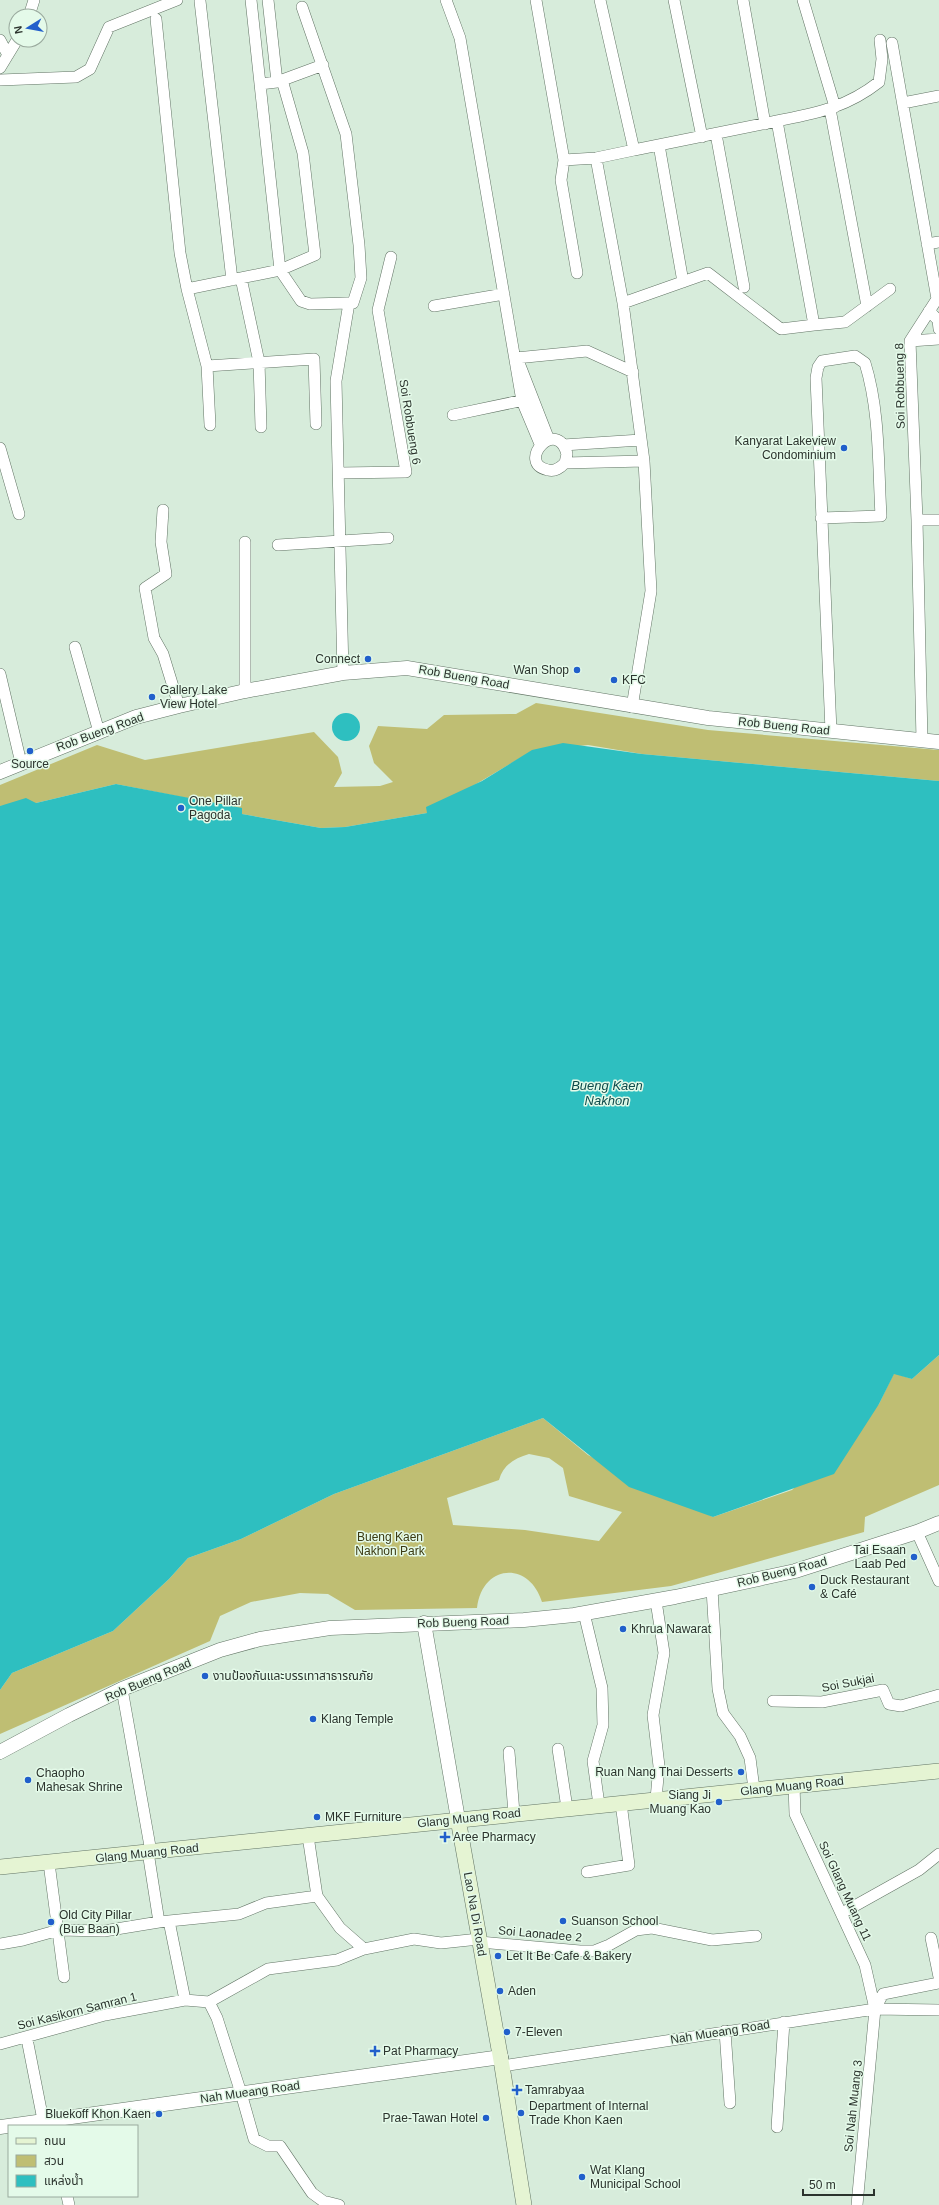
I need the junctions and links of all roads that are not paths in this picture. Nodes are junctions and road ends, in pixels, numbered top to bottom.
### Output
1 (177, 0) edge
2 (200, 0) edge
3 (250, 0) edge
4 (268, 0) edge
5 (446, 0) edge
6 (536, 0) edge
7 (600, 0) edge
8 (674, 0) edge
9 (744, 0) edge
10 (803, 0) edge
11 (302, 7) dead end
12 (156, 19) dead end
13 (0, 40) edge
14 (880, 40) dead end
15 (892, 43) dead end
16 (12, 48) edge
17 (8, 55) junction
18 (323, 65) junction
19 (0, 68) edge
20 (0, 80) edge
21 (280, 81) junction
22 (260, 84) junction
23 (939, 96) edge
24 (903, 103) junction
25 (832, 108) junction
26 (777, 121) junction
27 (765, 124) junction
28 (716, 134) junction
29 (702, 136) junction
30 (659, 145) junction
31 (634, 150) junction
32 (596, 158) junction
33 (564, 160) junction
34 (939, 242) edge
35 (927, 244) junction
36 (391, 257) dead end
37 (280, 270) junction
38 (577, 273) dead end
39 (236, 279) junction
40 (682, 282) junction
41 (744, 287) dead end
42 (187, 289) junction
43 (890, 289) dead end
44 (504, 294) junction
45 (350, 303) junction
46 (623, 304) junction
47 (434, 306) dead end
48 (867, 306) junction
49 (929, 311) junction
50 (814, 325) junction
51 (939, 329) edge
52 (939, 339) edge
53 (910, 341) junction
54 (516, 358) junction
55 (259, 362) junction
56 (207, 366) junction
57 (634, 372) junction
58 (527, 400) junction
59 (453, 415) dead end
60 (316, 424) dead end
61 (210, 425) dead end
62 (261, 427) dead end
63 (641, 440) junction
64 (545, 442) junction
65 (563, 445) junction
66 (0, 448) edge
67 (644, 461) junction
68 (565, 463) junction
69 (338, 473) junction
70 (162, 510) dead end
71 (19, 514) dead end
72 (821, 518) junction
73 (917, 520) junction
74 (939, 520) edge
75 (388, 538) dead end
76 (338, 540) junction
77 (245, 542) dead end
78 (278, 545) dead end
79 (74, 647) dead end
80 (343, 673) junction
81 (0, 674) edge
82 (246, 691) junction
83 (179, 706) junction
84 (632, 707) junction
85 (831, 731) junction
86 (99, 732) junction
87 (922, 740) junction
88 (939, 742) edge
89 (21, 763) junction
90 (0, 772) edge
91 (939, 1523) edge
92 (917, 1532) junction
93 (939, 1582) edge
94 (712, 1589) junction
95 (656, 1601) junction
96 (584, 1613) junction
97 (424, 1623) junction
98 (122, 1689) junction
99 (939, 1696) edge
100 (773, 1701) dead end
101 (558, 1749) dead end
102 (0, 1752) edge
103 (509, 1752) dead end
104 (939, 1771) edge
105 (794, 1785) junction
106 (754, 1789) junction
107 (656, 1799) junction
108 (621, 1803) junction
109 (599, 1805) junction
110 (567, 1808) junction
111 (514, 1813) junction
112 (458, 1819) junction
113 (308, 1836) junction
114 (149, 1852) junction
115 (939, 1854) edge
116 (49, 1863) junction
117 (0, 1867) edge
118 (587, 1872) dead end
119 (317, 1896) junction
120 (842, 1913) junction
121 (164, 1921) junction
122 (59, 1930) junction
123 (756, 1936) dead end
124 (931, 1938) dead end
125 (480, 1940) junction
126 (0, 1944) edge
127 (364, 1949) junction
128 (64, 1977) dead end
129 (939, 1977) edge
130 (939, 1983) edge
131 (185, 2000) junction
132 (209, 2002) junction
133 (875, 2009) junction
134 (939, 2010) edge
135 (784, 2022) junction
136 (725, 2031) junction
137 (0, 2044) edge
138 (28, 2044) dead end
139 (502, 2062) junction
140 (241, 2093) junction
141 (730, 2103) dead end
142 (50, 2122) edge
143 (20, 2125) edge
144 (777, 2127) dead end
145 (339, 2205) edge
146 (524, 2205) edge
147 (857, 2205) edge

1 - 20 street
2 - 39 street
3 - 22 street
4 - 21 street
5 - 44 street
6 - 33 street
7 - 31 street
8 - 29 street
9 - 27 street
10 - 25 street
11 - 18 street
12 - 42 street
13 - 17 street
14 - 25 street
15 - 24 street, Soi Robbueng 8
16 - 17 street
17 - 19 street
18 - 21 street
18 - 45 street
21 - 22 street
21 - 37 street
22 - 37 street
23 - 24 street
24 - 35 street, Soi Robbueng 8
25 - 26 street
25 - 48 street
26 - 27 street
26 - 50 street
27 - 28 street
28 - 29 street
28 - 41 street
29 - 30 street
30 - 31 street
30 - 40 street
31 - 32 street
32 - 33 street
32 - 46 street
33 - 38 street
34 - 35 street
35 - 49 street, Soi Robbueng 8
36 - 69 street, Soi Robbueng 6
37 - 39 street
37 - 45 street
39 - 42 street
39 - 55 street
40 - 46 street
40 - 50 street
42 - 56 street
43 - 48 street
44 - 47 street
44 - 54 street
45 - 69 street
46 - 57 street
48 - 50 street
49 - 51 street
49 - 53 street, Soi Robbueng 8
52 - 53 street
53 - 73 street, Soi Robbueng 8
54 - 57 street
54 - 58 street
55 - 56 street
55 - 60 street
55 - 62 street
56 - 61 street
57 - 63 street
58 - 59 street
58 - 64 street
63 - 65 street
63 - 67 street
64 - 65 street
64 - 68 street
65 - 68 street
66 - 71 street
67 - 68 street
67 - 84 street
69 - 76 street
70 - 83 street
72 - 72 street
72 - 85 street
73 - 74 street
73 - 87 street, Soi Robbueng 8
75 - 76 street
76 - 78 street
76 - 80 street
77 - 82 street
79 - 86 street
80 - 82 street, Rob Bueng Road
80 - 84 street, Rob Bueng Road
81 - 89 street
82 - 83 street, Rob Bueng Road
83 - 86 street, Rob Bueng Road
84 - 85 street, Rob Bueng Road
85 - 87 street, Rob Bueng Road
86 - 89 street, Rob Bueng Road
87 - 88 street, Rob Bueng Road
89 - 90 street, Rob Bueng Road
91 - 92 street, Rob Bueng Road
92 - 93 street
92 - 94 street, Rob Bueng Road
94 - 95 street, Rob Bueng Road
94 - 106 street
95 - 96 street, Rob Bueng Road
95 - 107 street
96 - 97 street, Rob Bueng Road
96 - 109 street
97 - 98 street, Rob Bueng Road
97 - 112 street, Lao Na Di Road
98 - 102 street, Rob Bueng Road
98 - 114 street
99 - 100 street, Soi Sukjai
101 - 110 street
103 - 111 street
104 - 105 main road, Glang Muang Road
105 - 106 main road, Glang Muang Road
105 - 120 street, Soi Glang Muang 11
106 - 107 main road, Glang Muang Road
107 - 108 main road, Glang Muang Road
108 - 109 main road, Glang Muang Road
108 - 118 street
109 - 110 main road, Glang Muang Road
110 - 111 main road, Glang Muang Road
111 - 112 main road, Glang Muang Road
112 - 113 main road, Glang Muang Road
112 - 125 main road, Lao Na Di Road
113 - 114 main road, Glang Muang Road
113 - 119 street
114 - 116 main road, Glang Muang Road
114 - 121 street
115 - 120 street
116 - 117 main road, Glang Muang Road
116 - 122 street
119 - 121 street
119 - 127 street
120 - 133 street, Soi Glang Muang 11
121 - 122 street
121 - 131 street
122 - 126 street
122 - 128 street
123 - 125 street, Soi Laonadee 2
124 - 129 street
125 - 127 street, Soi Laonadee 2
125 - 139 main road, Lao Na Di Road
127 - 132 street
130 - 133 street
131 - 132 street, Soi Kasikorn Samran 1
131 - 137 street, Soi Kasikorn Samran 1
132 - 140 street
133 - 134 street, Nah Mueang Road
133 - 135 street, Nah Mueang Road
133 - 147 street, Soi Nah Muang 3
135 - 136 street, Nah Mueang Road
135 - 144 street
136 - 139 street, Nah Mueang Road
136 - 141 street
138 - 142 street
139 - 140 street, Nah Mueang Road
139 - 146 main road, Lao Na Di Road
140 - 142 street, Nah Mueang Road
140 - 145 street
142 - 143 street, Nah Mueang Road

